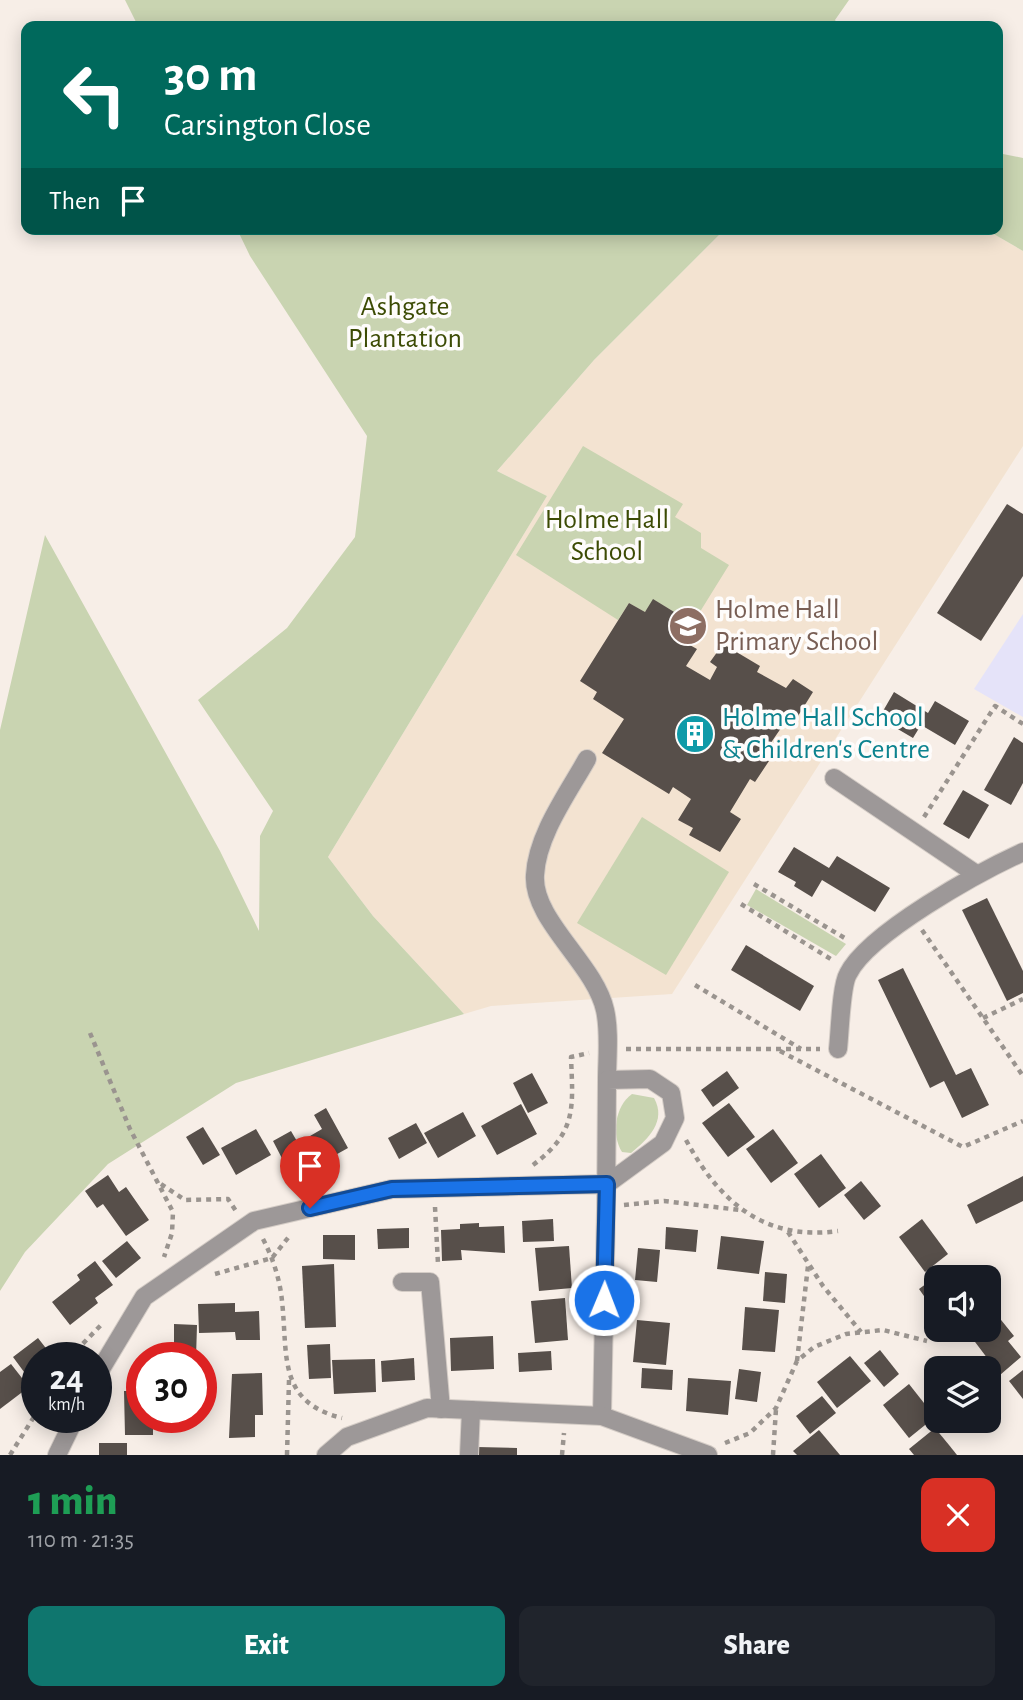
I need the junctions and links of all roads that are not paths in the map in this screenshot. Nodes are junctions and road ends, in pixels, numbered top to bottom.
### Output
1 (587, 759) dead end
2 (834, 778) dead end
3 (1023, 852) edge
4 (976, 874) junction
5 (838, 1049) road end
6 (607, 1080) junction
7 (607, 1184) junction
8 (402, 1282) dead end
9 (112, 1350) edge
10 (441, 1409) junction
11 (471, 1410) junction
12 (602, 1416) junction
13 (68, 1433) edge
14 (704, 1453) edge
15 (57, 1455) edge
16 (326, 1455) edge
17 (469, 1455) edge

1 - 6 street
2 - 4 street
3 - 4 street
4 - 5 street
6 - 7 street
6 - 7 street
7 - 9 street
7 - 12 street
8 - 10 street
10 - 11 street
10 - 16 street
11 - 12 street
11 - 17 street
12 - 14 street
13 - 15 street

